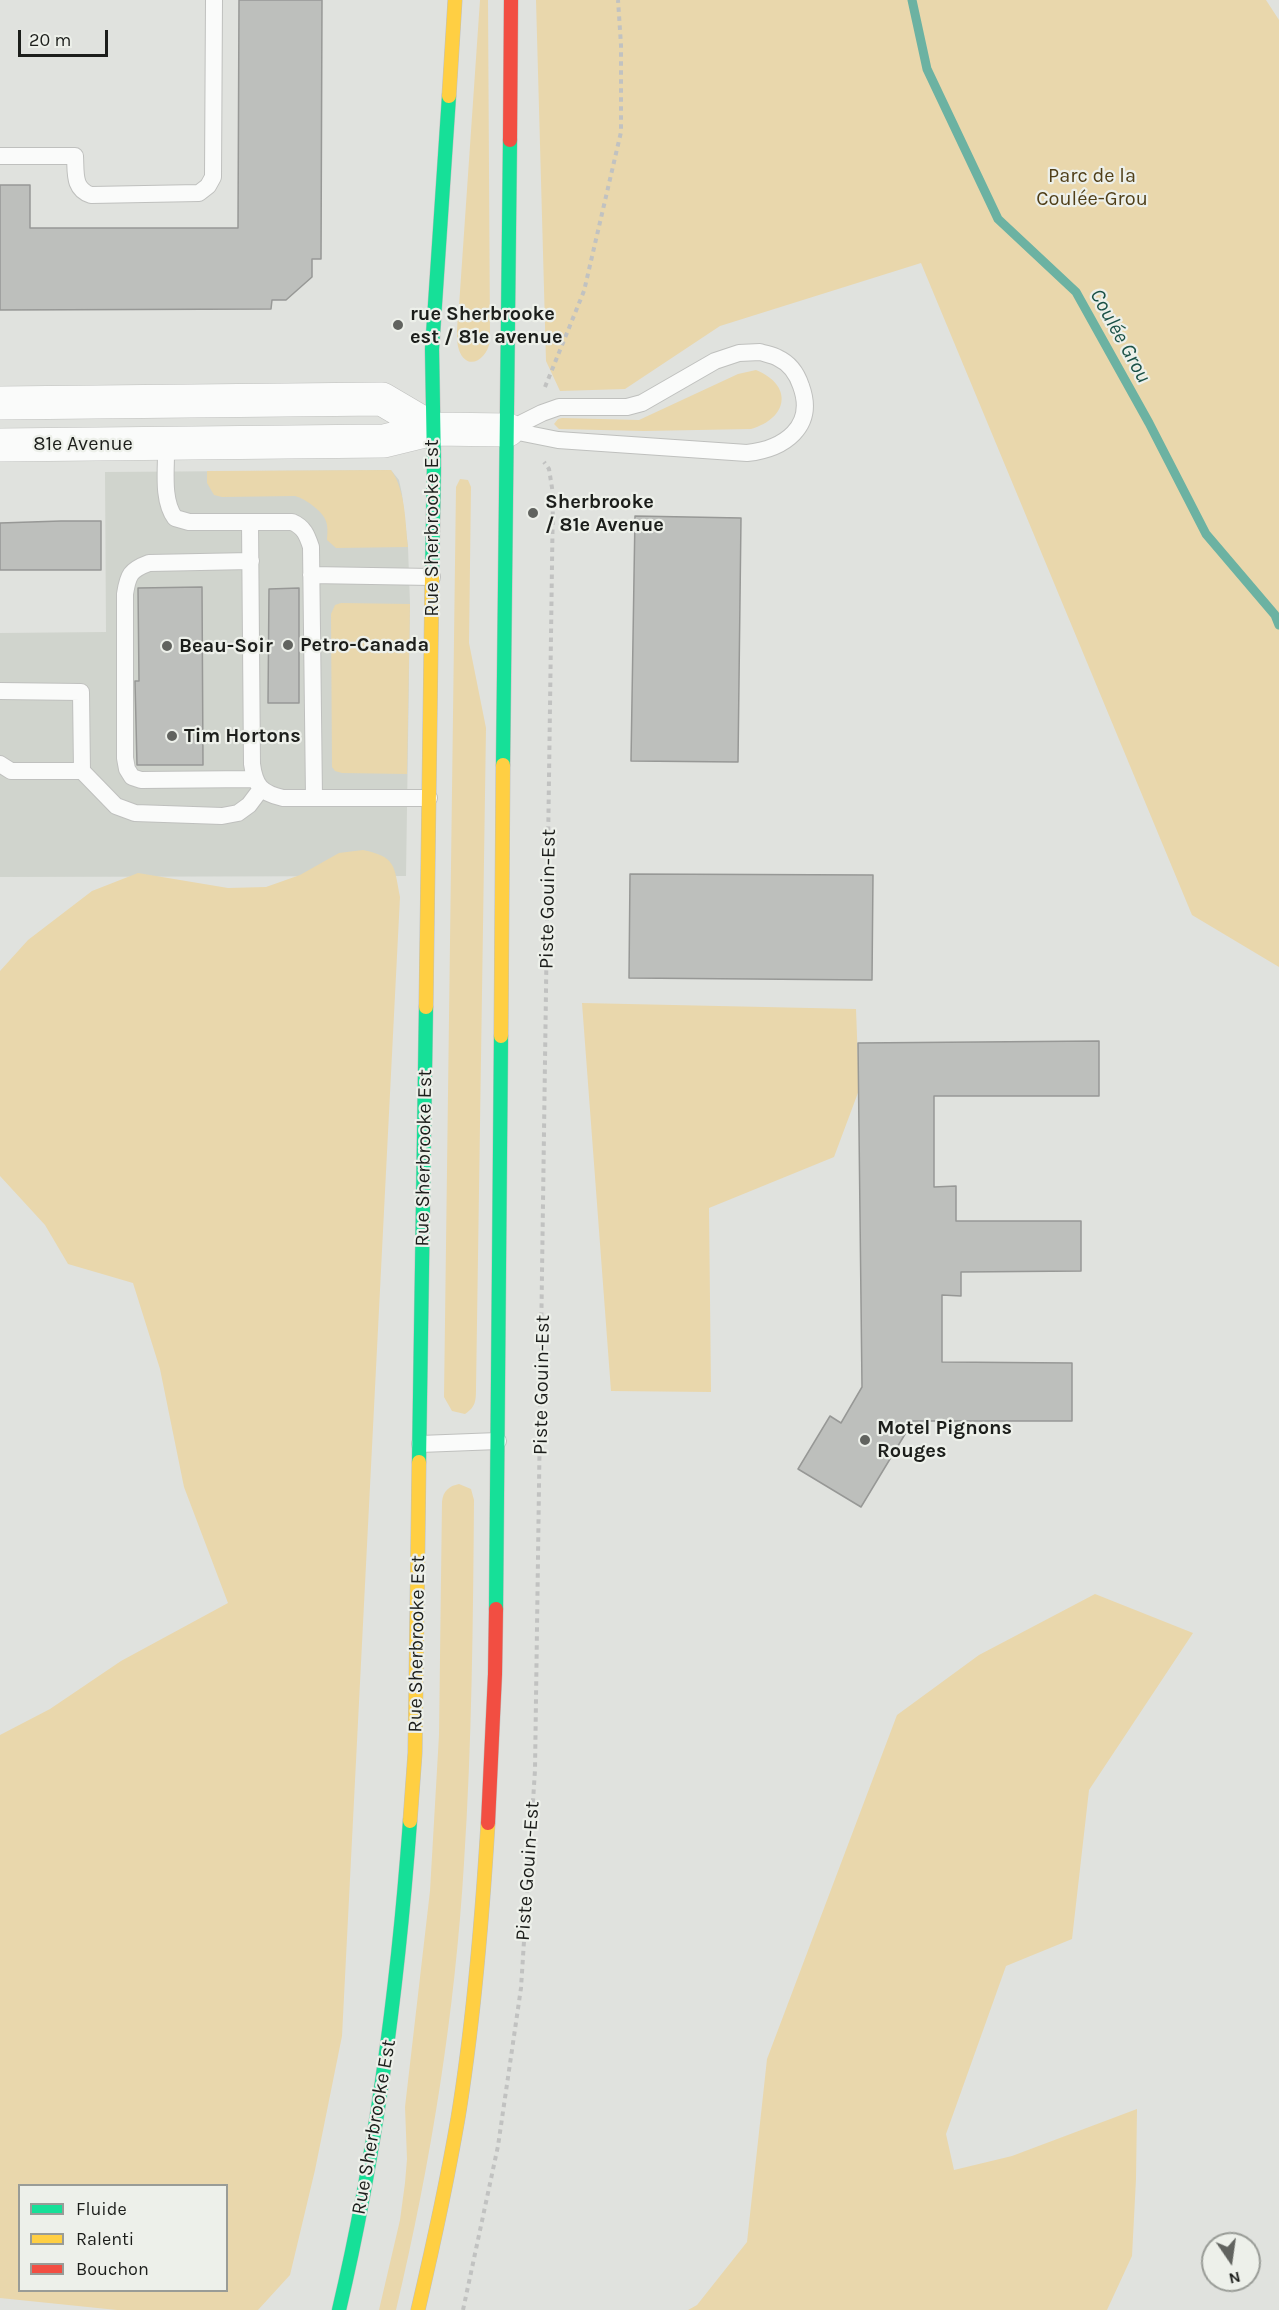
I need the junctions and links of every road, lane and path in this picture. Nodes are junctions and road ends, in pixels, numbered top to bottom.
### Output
1 (214, 0) edge
2 (455, 0) edge
3 (511, 0) edge
4 (618, 0) edge
5 (0, 156) edge
6 (543, 390) dead end
7 (303, 400) junction
8 (165, 402) junction
9 (0, 403) edge
10 (433, 429) junction
11 (508, 430) junction
12 (302, 442) junction
13 (166, 443) junction
14 (0, 445) edge
15 (540, 458) dead end
16 (250, 522) junction
17 (250, 561) junction
18 (311, 575) junction
19 (432, 577) junction
20 (0, 691) edge
21 (0, 764) edge
22 (81, 771) junction
23 (258, 784) junction
24 (314, 798) junction
25 (429, 798) junction
26 (498, 1441) junction
27 (420, 1444) junction
28 (339, 2310) edge
29 (418, 2310) edge
30 (463, 2310) edge

1 - 5 lane
2 - 10 main road, Rue Sherbrooke Est
3 - 11 main road
4 - 6 path
7 - 8 street, 81e Avenue
7 - 10 street, 81e Avenue
7 - 12 street
8 - 9 street, 81e Avenue
8 - 13 street
10 - 11 street, 81e Avenue
10 - 12 street, 81e Avenue
10 - 19 main road, Rue Sherbrooke Est
11 - 11 lane
11 - 26 main road
12 - 13 street, 81e Avenue
13 - 14 street, 81e Avenue
13 - 16 lane
15 - 30 path, Piste Gouin-Est
16 - 17 lane
16 - 18 lane
17 - 23 lane
17 - 23 lane
18 - 19 lane
18 - 24 lane
19 - 25 main road, Rue Sherbrooke Est
20 - 22 lane
21 - 22 lane
22 - 23 lane
23 - 24 lane
24 - 25 lane
25 - 27 main road, Rue Sherbrooke Est
26 - 27 lane
26 - 29 main road
27 - 28 main road, Rue Sherbrooke Est

